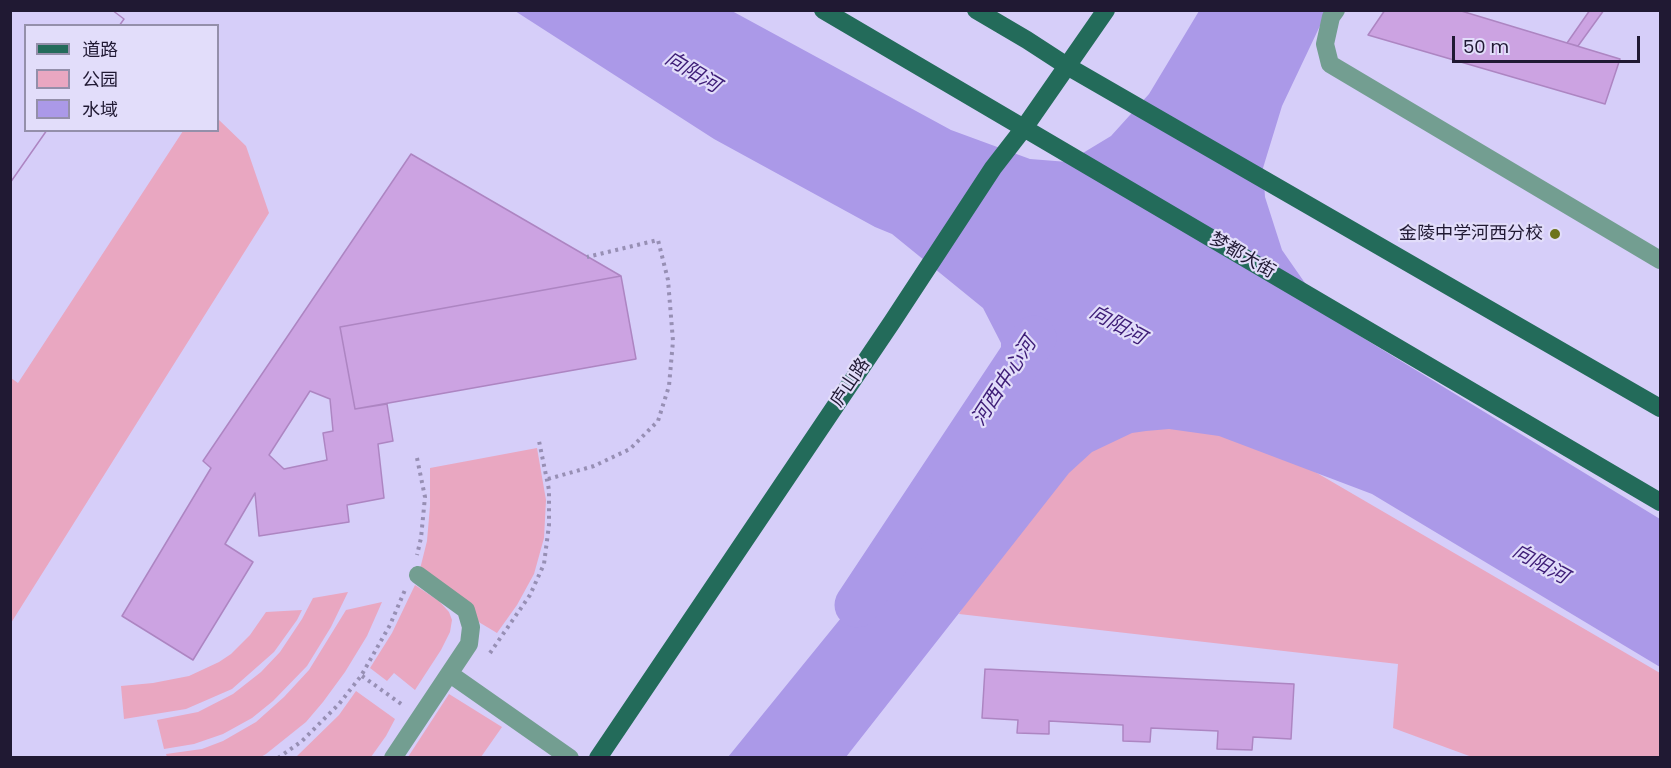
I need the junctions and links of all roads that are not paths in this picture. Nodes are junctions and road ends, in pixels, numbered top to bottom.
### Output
1 (823, 10) edge
2 (976, 10) edge
3 (1106, 10) edge
4 (1336, 10) edge
5 (1067, 66) junction
6 (1024, 128) junction
7 (1660, 260) edge
8 (1660, 408) edge
9 (1660, 502) edge
10 (413, 575) road end
11 (450, 674) junction
12 (393, 758) edge
13 (570, 758) edge
14 (598, 758) edge

1 - 6 main road, 梦都大街
2 - 5 main road
3 - 5 main road, 庐山路
4 - 7 street
5 - 6 main road, 庐山路
5 - 8 main road
6 - 9 main road, 梦都大街
6 - 14 main road, 庐山路
10 - 11 street
11 - 12 street
11 - 13 street

